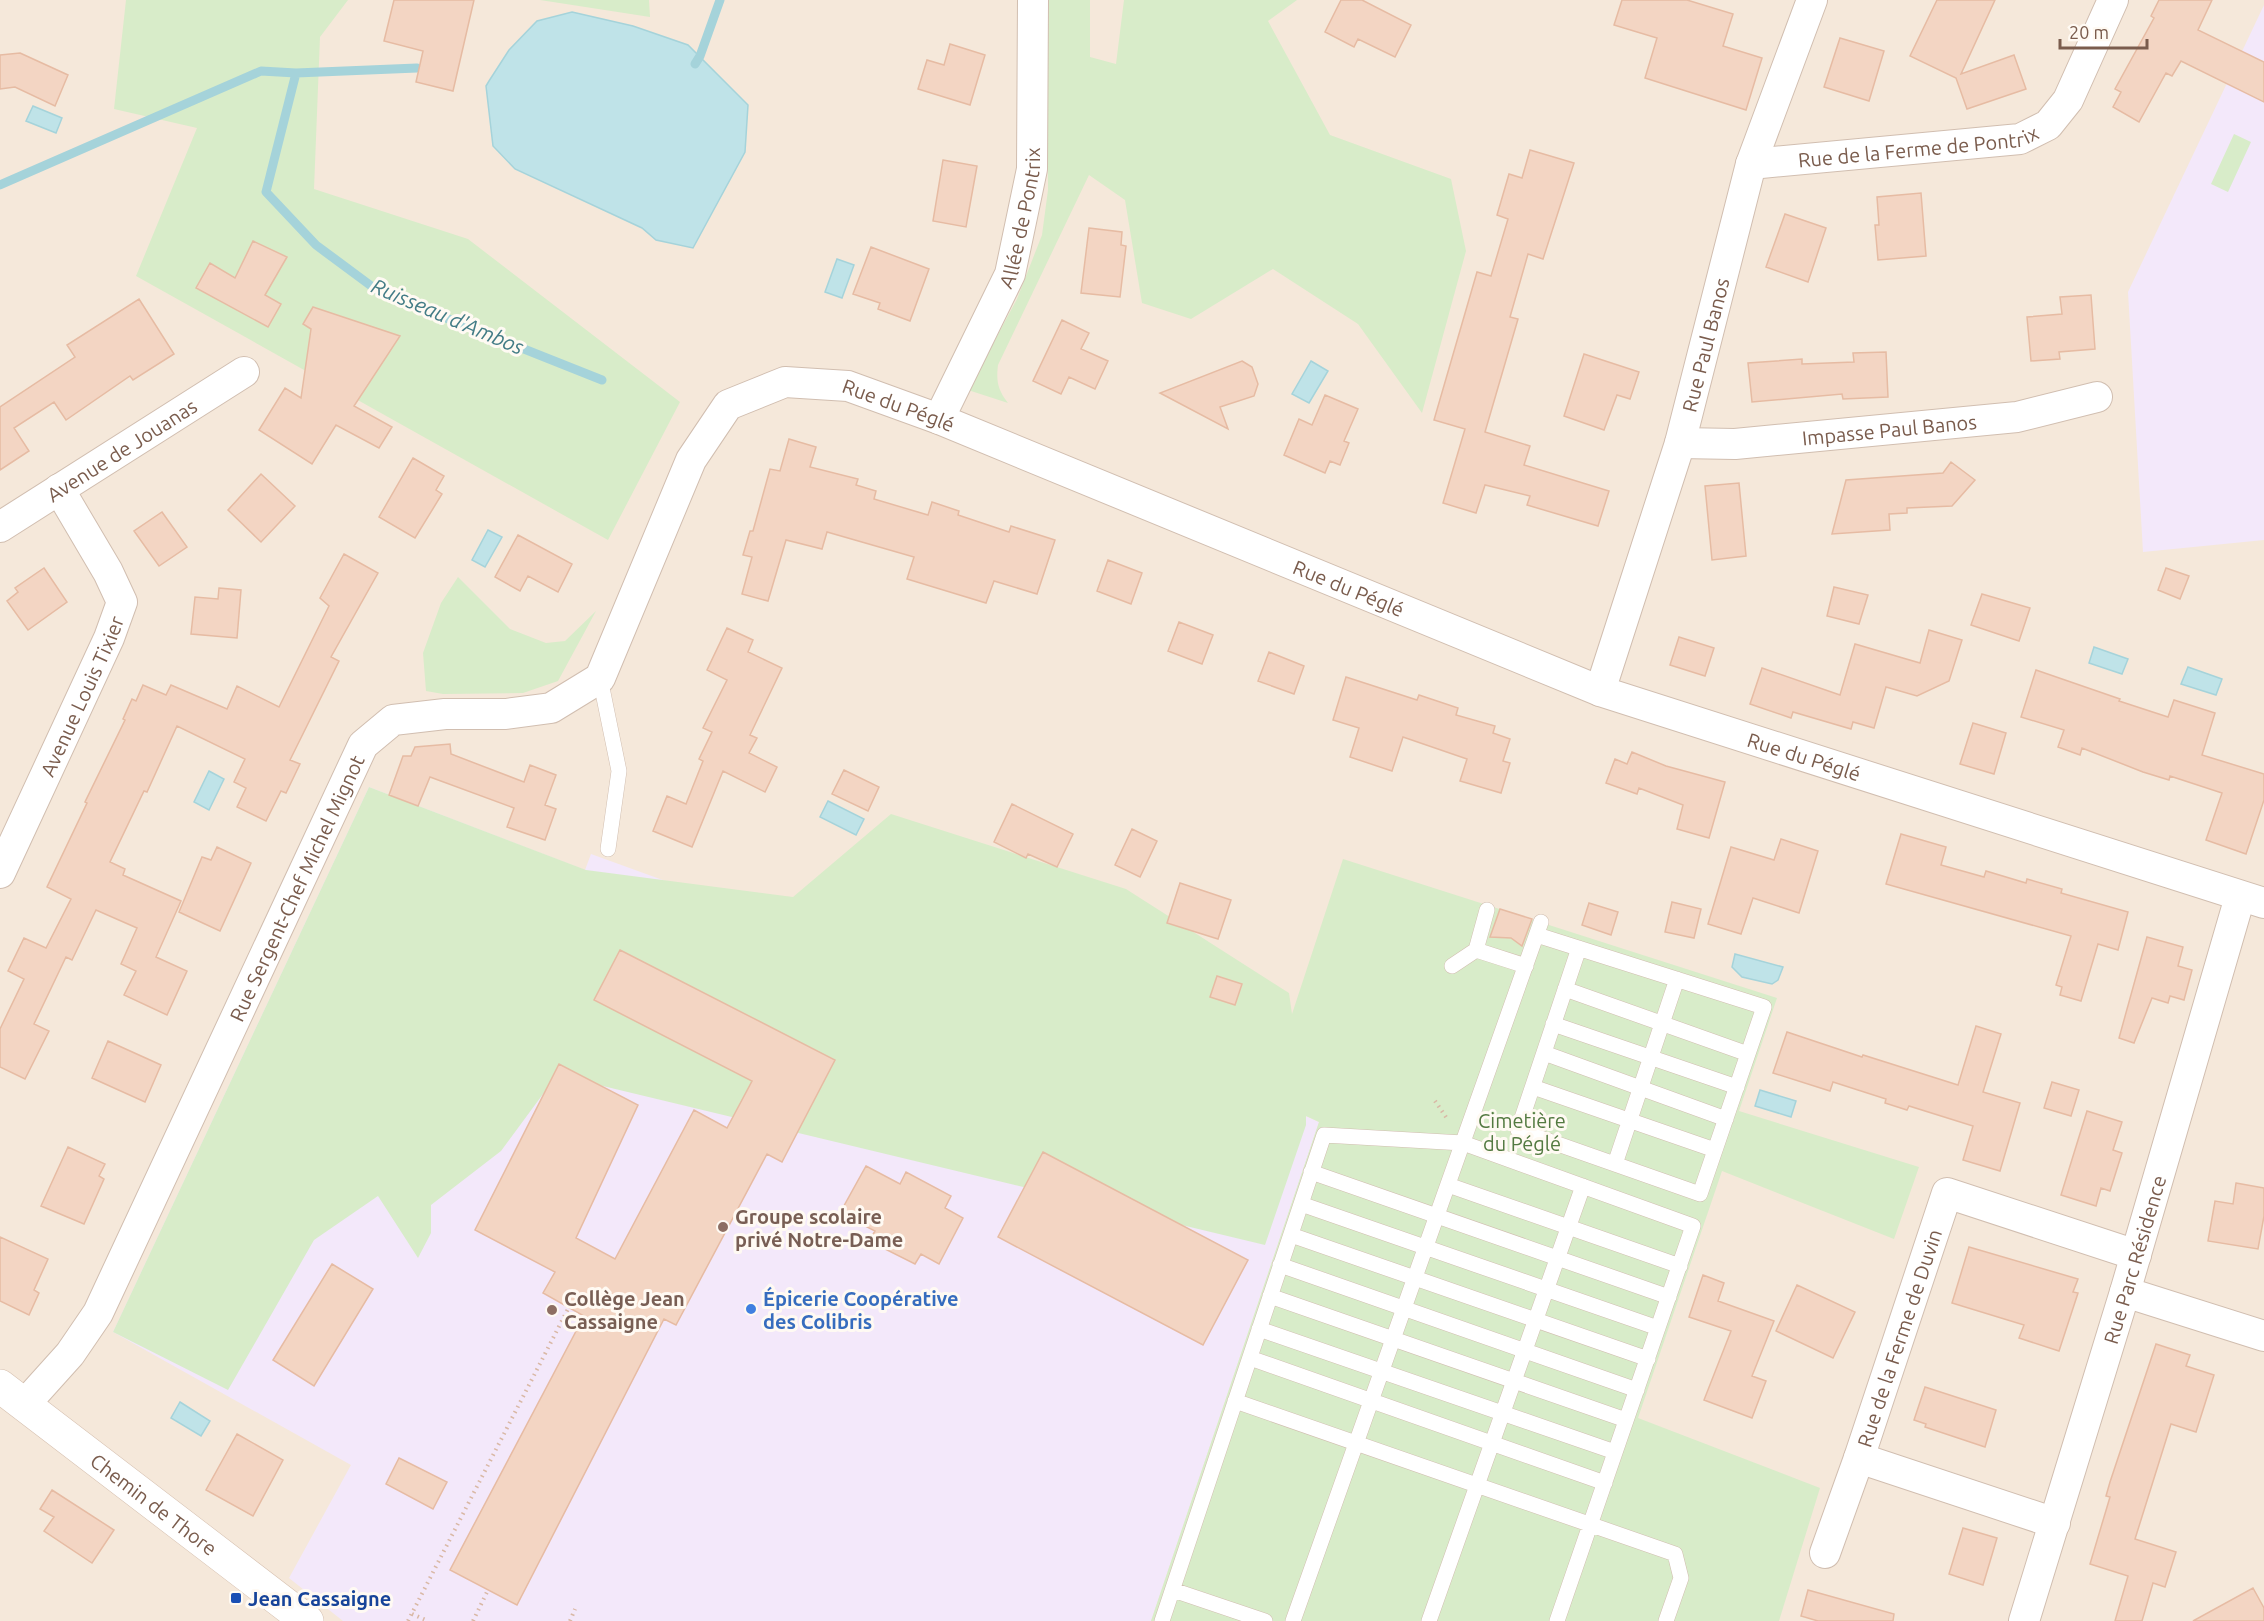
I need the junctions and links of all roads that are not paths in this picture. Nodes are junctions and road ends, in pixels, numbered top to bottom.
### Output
1 (1033, 0) edge
2 (1812, 0) edge
3 (2114, 0) edge
4 (1751, 164) junction
5 (244, 372) dead end
6 (2097, 397) dead end
7 (939, 419) junction
8 (1680, 443) junction
9 (59, 489) junction
10 (0, 527) edge
11 (600, 678) junction
12 (1600, 691) junction
13 (608, 849) dead end
14 (0, 873) edge
15 (2252, 900) edge
16 (1486, 910) dead end
17 (1579, 948) junction
18 (1476, 950) junction
19 (1452, 966) dead end
20 (1526, 966) junction
21 (1677, 979) junction
22 (1565, 989) junction
23 (1662, 1023) junction
24 (1553, 1024) junction
25 (1544, 1053) junction
26 (1748, 1054) junction
27 (1651, 1057) junction
28 (1533, 1087) junction
29 (1737, 1087) junction
30 (1640, 1088) junction
31 (1726, 1119) junction
32 (1629, 1120) junction
33 (1463, 1143) junction
34 (1715, 1150) junction
35 (1615, 1164) junction
36 (1311, 1172) junction
37 (1448, 1185) junction
38 (1583, 1186) junction
39 (1301, 1204) junction
40 (1437, 1216) junction
41 (1569, 1227) junction
42 (1291, 1235) junction
43 (1426, 1247) junction
44 (2136, 1255) junction
45 (1558, 1258) junction
46 (1280, 1265) junction
47 (1680, 1266) junction
48 (1415, 1278) junction
49 (1546, 1289) junction
50 (2126, 1292) junction
51 (1270, 1296) junction
52 (1669, 1297) junction
53 (1404, 1309) junction
54 (1536, 1320) junction
55 (1658, 1328) junction
56 (1259, 1329) junction
57 (2264, 1336) edge
58 (1394, 1339) junction
59 (1525, 1351) junction
60 (1250, 1358) junction
61 (1648, 1359) junction
62 (1382, 1371) junction
63 (1514, 1381) junction
64 (1637, 1390) junction
65 (13, 1395) edge
66 (1235, 1401) junction
67 (1372, 1401) junction
68 (1503, 1413) junction
69 (1626, 1420) junction
70 (1492, 1443) junction
71 (1356, 1444) junction
72 (1615, 1452) junction
73 (1859, 1458) junction
74 (1605, 1483) junction
75 (1477, 1486) junction
76 (2055, 1523) junction
77 (1589, 1526) junction
78 (1825, 1553) dead end
79 (1173, 1590) junction
80 (307, 1621) edge
81 (1162, 1621) edge
82 (1265, 1621) edge
83 (1293, 1621) edge
84 (1429, 1621) edge
85 (1557, 1621) edge
86 (1666, 1621) edge
87 (2024, 1621) edge

1 - 7 street, Allée de Pontrix
2 - 4 street, Rue Paul Banos
3 - 4 street, Rue de la Ferme de Pontrix
4 - 8 street, Rue Paul Banos
5 - 9 street, Avenue de Jouanas
6 - 8 street, Impasse Paul Banos
7 - 11 street, Rue du Péglé
7 - 12 street, Rue du Péglé
8 - 12 street, Rue Paul Banos
9 - 10 street, Avenue de Jouanas
9 - 14 street, Avenue Louis Tixier
11 - 13 lane
11 - 65 street, Rue Sergent-Chef Michel Mignot
12 - 15 street, Rue du Péglé
15 - 44 street, Rue Parc Résidence
16 - 18 lane
17 - 20 lane
17 - 21 lane
17 - 22 lane
18 - 19 lane
18 - 20 lane
20 - 33 lane
21 - 23 lane
21 - 26 lane
22 - 23 lane
22 - 24 lane
23 - 26 lane
23 - 27 lane
24 - 25 lane
24 - 27 lane
25 - 28 lane
25 - 30 lane
26 - 29 lane
27 - 29 lane
27 - 30 lane
28 - 32 lane
28 - 35 lane
29 - 31 lane
30 - 31 lane
30 - 32 lane
31 - 34 lane
32 - 34 lane
32 - 35 lane
33 - 36 lane
33 - 37 lane
33 - 38 lane
34 - 35 lane
36 - 39 lane
36 - 40 lane
37 - 40 lane
37 - 41 lane
38 - 41 lane
38 - 47 lane
39 - 42 lane
39 - 43 lane
40 - 43 lane
40 - 45 lane
41 - 45 lane
41 - 47 lane
42 - 46 lane
42 - 48 lane
43 - 48 lane
43 - 49 lane
44 - 50 street, Rue Parc Résidence
44 - 73 street, Rue de la Ferme de Duvin
45 - 49 lane
45 - 52 lane
46 - 51 lane
46 - 53 lane
47 - 52 lane
48 - 53 lane
48 - 54 lane
49 - 54 lane
49 - 55 lane
50 - 57 street
50 - 76 street, Rue Parc Résidence
51 - 56 lane
51 - 58 lane
52 - 55 lane
53 - 58 lane
53 - 59 lane
54 - 59 lane
54 - 61 lane
55 - 61 lane
56 - 60 lane
56 - 62 lane
58 - 62 lane
58 - 63 lane
59 - 63 lane
59 - 64 lane
60 - 66 lane
60 - 67 lane
61 - 64 lane
62 - 67 lane
62 - 68 lane
63 - 68 lane
63 - 69 lane
64 - 69 lane
65 - 80 street, Chemin de Thore
66 - 71 lane
66 - 79 lane
67 - 70 lane
67 - 71 lane
68 - 70 lane
68 - 72 lane
69 - 72 lane
70 - 74 lane
70 - 75 lane
71 - 75 lane
71 - 83 lane
72 - 74 lane
73 - 76 street, Rue de la Ferme de Duvin
73 - 78 street, Rue de la Ferme de Duvin
74 - 77 lane
75 - 77 lane
75 - 84 lane
76 - 87 street, Rue Parc Résidence
77 - 85 lane
77 - 86 lane
79 - 81 lane
79 - 82 lane

